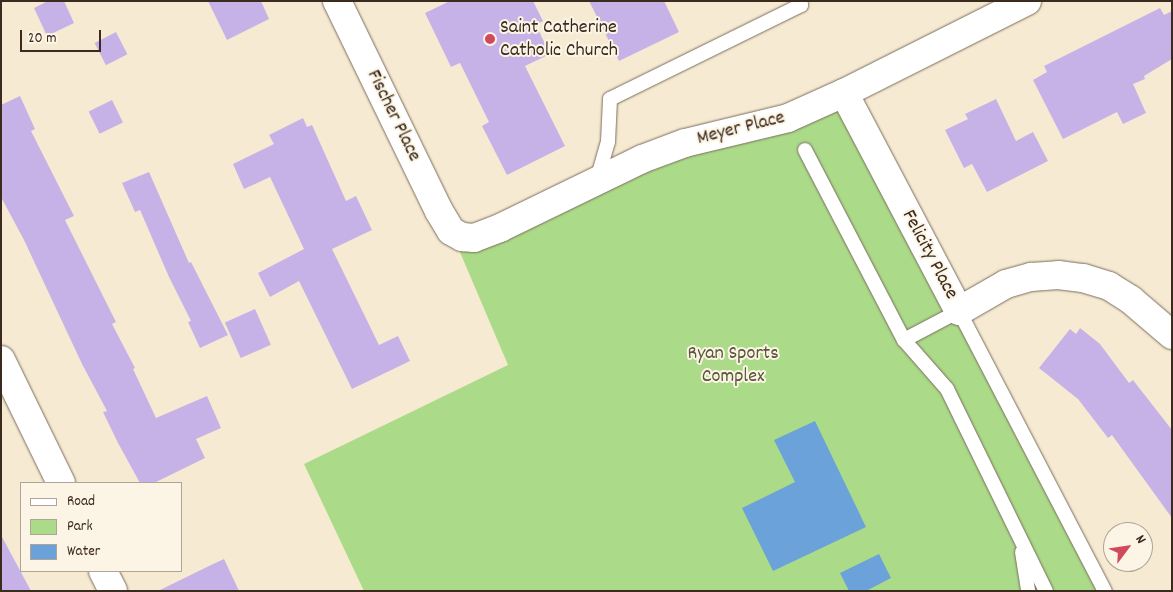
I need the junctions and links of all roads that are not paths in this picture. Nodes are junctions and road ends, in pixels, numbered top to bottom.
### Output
1 (337, 1) edge
2 (799, 1) edge
3 (1027, 1) edge
4 (844, 93) junction
5 (805, 150) dead end
6 (597, 180) junction
7 (451, 231) joint
8 (959, 311) junction
9 (1172, 335) edge
10 (904, 340) junction
11 (1, 360) edge
12 (61, 482) edge
13 (1021, 539) junction
14 (104, 572) edge
15 (113, 591) edge
16 (1028, 591) edge
17 (1046, 591) edge
18 (1105, 591) edge

1 - 7 street, Fischer Place
2 - 6 lane
3 - 4 street, Meyer Place
4 - 6 street, Meyer Place
4 - 8 street, Felicity Place
5 - 10 lane
6 - 7 street, Meyer Place
8 - 9 street, Felicity Place
8 - 10 lane
8 - 18 lane
10 - 13 lane
11 - 12 street
13 - 16 lane
13 - 17 lane
14 - 15 street

